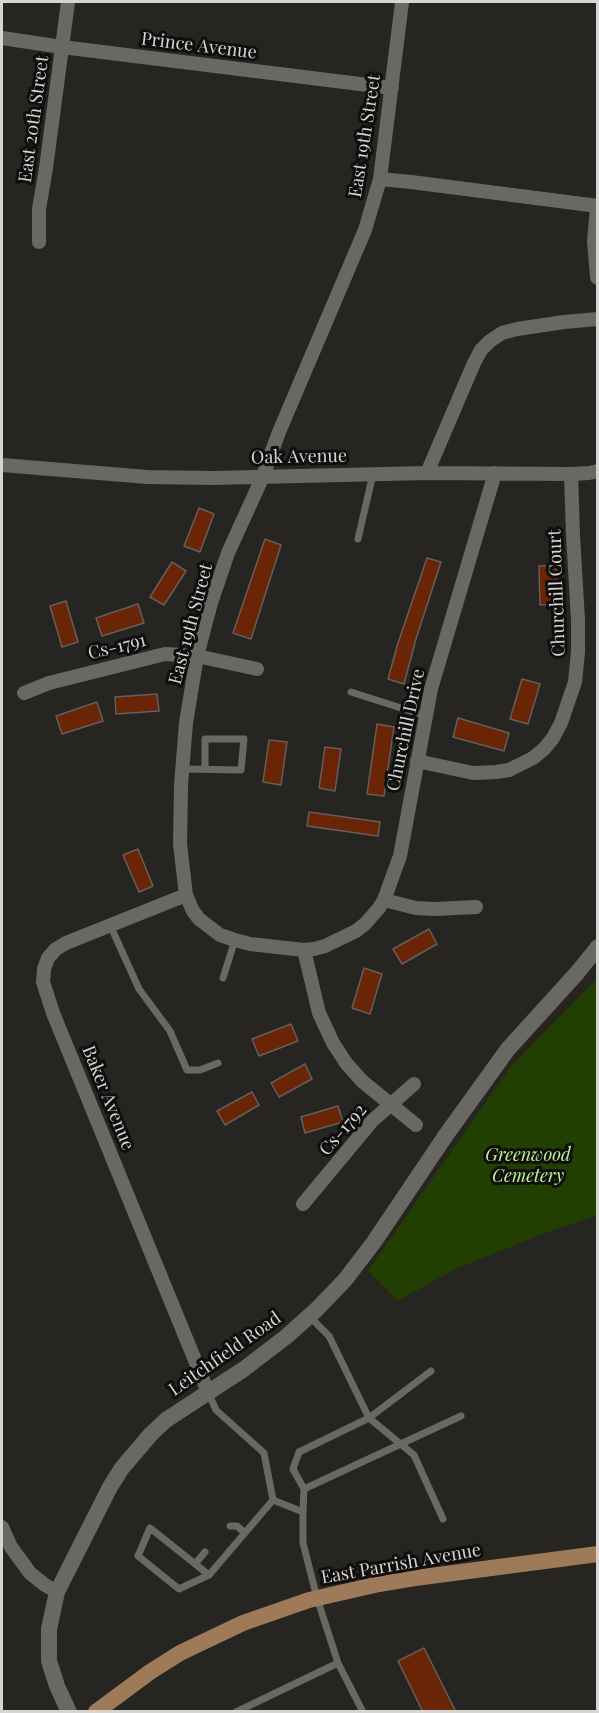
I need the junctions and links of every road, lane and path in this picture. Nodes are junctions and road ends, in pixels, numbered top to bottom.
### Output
1 (68, 2) edge
2 (402, 2) edge
3 (2, 38) edge
4 (62, 47) junction
5 (392, 88) junction
6 (380, 179) junction
7 (597, 207) edge
8 (39, 242) dead end
9 (597, 277) edge
10 (597, 319) edge
11 (2, 465) edge
12 (597, 471) edge
13 (427, 473) junction
14 (495, 473) junction
15 (373, 474) junction
16 (571, 474) junction
17 (264, 476) junction
18 (358, 539) dead end
19 (197, 656) junction
20 (257, 669) dead end
21 (351, 692) dead end
22 (24, 693) dead end
23 (426, 716) junction
24 (417, 761) junction
25 (182, 768) junction
26 (205, 769) junction
27 (186, 895) junction
28 (384, 900) junction
29 (476, 907) dead end
30 (110, 925) junction
31 (235, 940) junction
32 (597, 947) edge
33 (304, 950) junction
34 (223, 978) dead end
35 (218, 1063) dead end
36 (414, 1084) dead end
37 (390, 1105) junction
38 (416, 1125) dead end
39 (303, 1204) dead end
40 (309, 1316) junction
41 (431, 1371) dead end
42 (208, 1392) junction
43 (462, 1416) dead end
44 (369, 1418) junction
45 (402, 1445) junction
46 (304, 1490) junction
47 (273, 1500) junction
48 (303, 1512) junction
49 (443, 1520) dead end
50 (230, 1526) dead end
51 (2, 1527) edge
52 (245, 1533) junction
53 (205, 1552) dead end
54 (597, 1554) edge
55 (195, 1564) junction
56 (208, 1575) junction
57 (57, 1592) junction
58 (316, 1598) junction
59 (338, 1663) junction
60 (69, 1712) edge
61 (96, 1712) edge
62 (236, 1712) edge
63 (363, 1712) edge

1 - 4 street, East 20th Street
2 - 5 street, East 19th Street
3 - 4 street, Prince Avenue
4 - 5 street, Prince Avenue
4 - 8 street, East 20th Street
5 - 6 street, East 19th Street
6 - 7 street
6 - 17 street, East 19th Street
7 - 9 street
10 - 13 street
11 - 17 street, Oak Avenue
12 - 16 street, Oak Avenue
13 - 14 street, Oak Avenue
13 - 15 street, Oak Avenue
14 - 16 street, Oak Avenue
14 - 23 street, Churchill Drive
15 - 17 street, Oak Avenue
15 - 18 lane
16 - 24 street, Churchill Court
17 - 19 street, East 19th Street
19 - 20 street, Cs-1791
19 - 22 street, Cs-1791
19 - 25 street, East 19th Street
21 - 23 lane
23 - 24 street, Churchill Drive
24 - 28 street, Churchill Drive
25 - 26 lane
25 - 27 street, East 19th Street
26 - 26 lane
27 - 30 street, Baker Avenue
27 - 31 street, East 19th Street
28 - 29 street
28 - 33 street, Churchill Drive
30 - 35 lane
30 - 42 street, Baker Avenue
31 - 33 street, East 19th Street
31 - 34 lane
32 - 40 street, Leitchfield Road
33 - 37 street
36 - 37 street, Cs-1792
37 - 38 street
37 - 39 street, Cs-1792
40 - 42 street, Leitchfield Road
40 - 44 lane
41 - 44 lane
42 - 47 lane
42 - 57 street, Leitchfield Road
43 - 45 lane
44 - 45 lane
44 - 46 lane
45 - 46 lane
45 - 49 lane
46 - 48 lane
47 - 48 lane
47 - 52 lane
48 - 58 lane
50 - 52 lane
51 - 57 street
52 - 56 lane
53 - 55 lane
54 - 58 main road, East Parrish Avenue
55 - 56 lane
55 - 56 lane
57 - 60 street, Leitchfield Road
58 - 59 lane
58 - 61 main road, East Parrish Avenue
59 - 62 lane
59 - 63 lane

